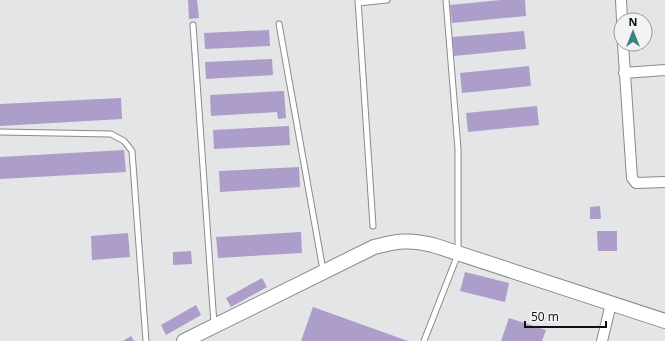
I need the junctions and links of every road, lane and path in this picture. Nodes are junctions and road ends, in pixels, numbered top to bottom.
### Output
1 (387, 0) edge
2 (446, 0) edge
3 (621, 0) edge
4 (358, 1) edge
5 (622, 12) edge
6 (279, 24) dead end
7 (193, 26) dead end
8 (623, 52) edge
9 (665, 70) edge
10 (624, 73) junction
11 (0, 132) edge
12 (665, 182) edge
13 (373, 226) dead end
14 (458, 254) junction
15 (323, 271) junction
16 (611, 304) junction
17 (665, 321) edge
18 (214, 325) junction
19 (146, 341) edge
20 (184, 341) edge
21 (424, 341) edge
22 (602, 341) edge

1 - 4 lane
2 - 14 lane
3 - 5 street
4 - 13 lane
6 - 15 lane
7 - 18 lane
8 - 10 street
9 - 10 street
10 - 12 street
11 - 19 lane
14 - 15 main road
14 - 16 main road
14 - 21 lane
15 - 18 main road
16 - 17 main road
16 - 22 street
18 - 20 main road

